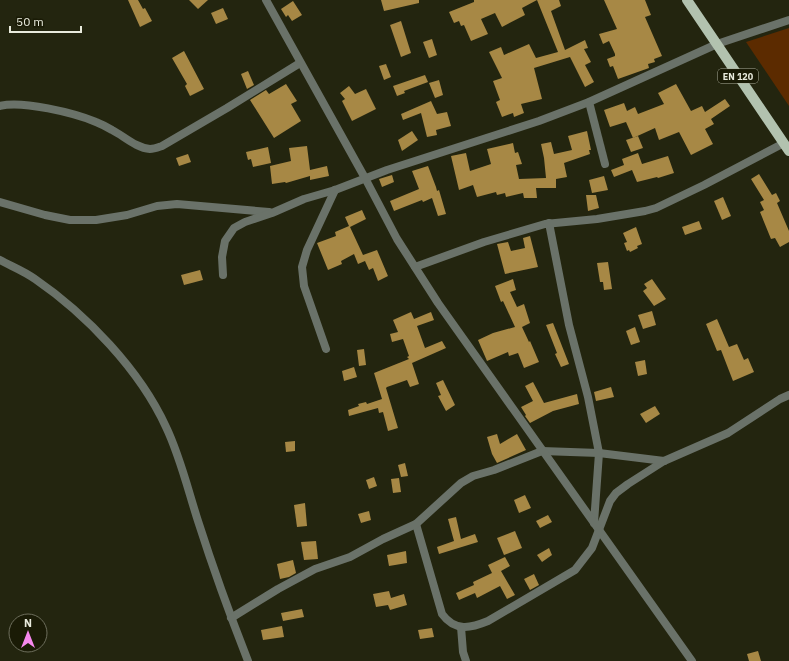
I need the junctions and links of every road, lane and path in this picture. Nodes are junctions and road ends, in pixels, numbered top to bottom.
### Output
1 (268, 0) edge
2 (687, 0) edge
3 (789, 20) edge
4 (717, 44) junction
5 (300, 63) junction
6 (589, 102) junction
7 (0, 106) edge
8 (786, 147) edge
9 (605, 164) dead end
10 (365, 178) junction
11 (335, 190) junction
12 (0, 202) edge
13 (272, 213) junction
14 (549, 223) junction
15 (0, 260) edge
16 (414, 267) junction
17 (223, 275) dead end
18 (326, 349) dead end
19 (789, 395) edge
20 (542, 450) junction
21 (599, 453) junction
22 (664, 461) junction
23 (416, 524) junction
24 (596, 526) junction
25 (231, 618) junction
26 (461, 626) junction
27 (248, 661) edge
28 (466, 661) edge
29 (692, 661) edge

1 - 5 street
2 - 4 main road, EN 120
3 - 4 street
4 - 6 street
4 - 8 main road, EN 120
5 - 7 street
5 - 10 street
6 - 9 street
6 - 10 street
8 - 14 street
10 - 11 street
10 - 16 street
11 - 13 street
11 - 18 street
12 - 13 street
13 - 17 street
14 - 16 street
14 - 21 street
15 - 25 street
16 - 20 street
19 - 22 street
20 - 21 street
20 - 23 street
20 - 24 street
21 - 22 street
21 - 24 street
22 - 24 street
23 - 25 street
23 - 26 street
24 - 26 street
24 - 29 street
25 - 27 street
26 - 28 street

